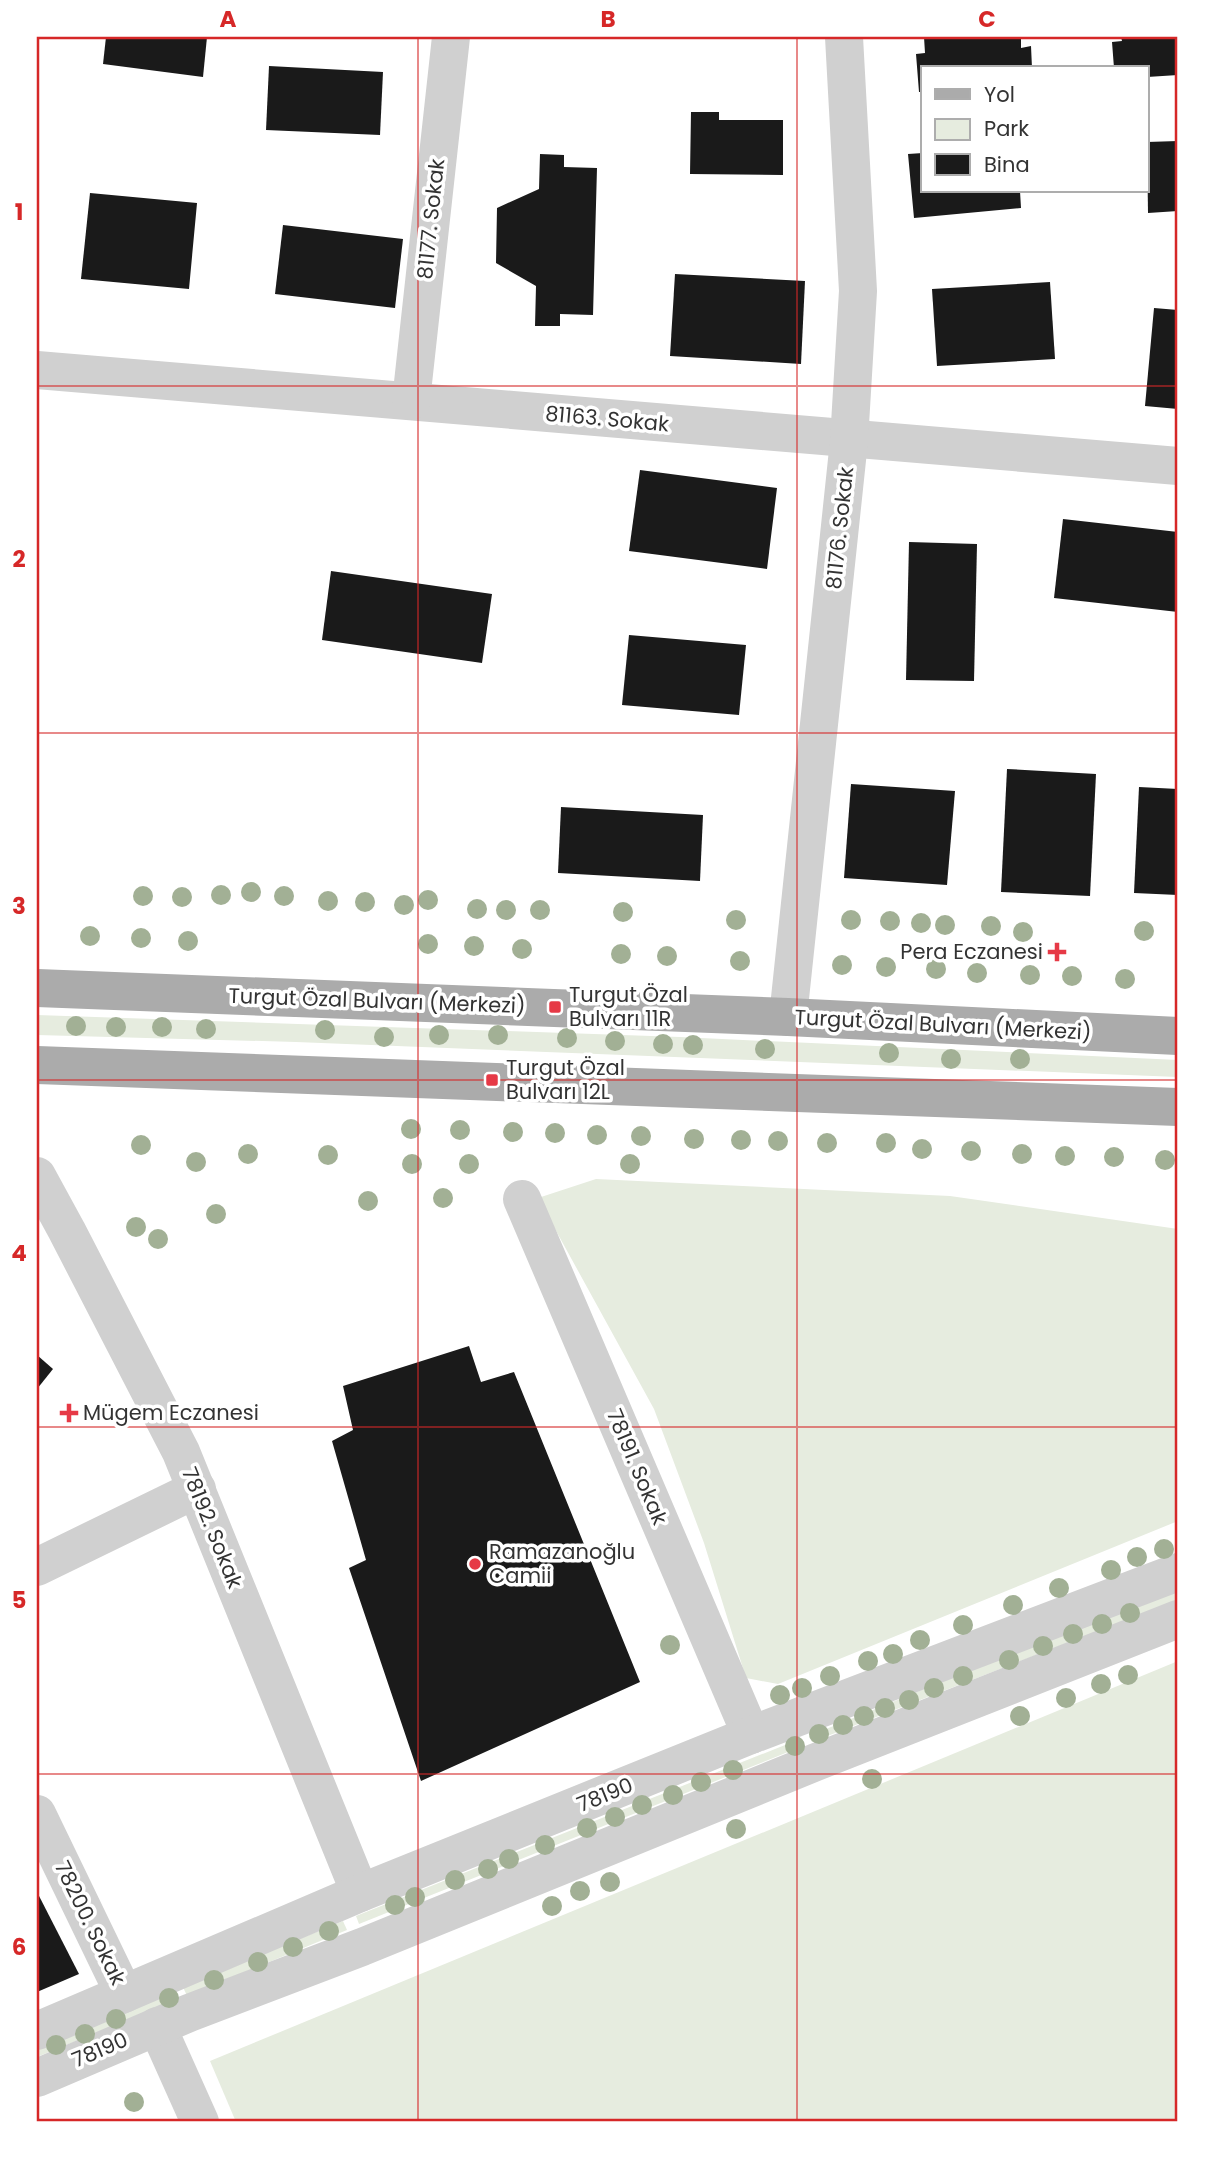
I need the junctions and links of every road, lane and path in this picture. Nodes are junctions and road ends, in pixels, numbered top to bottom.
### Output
1 (451, 37) edge
2 (844, 37) edge
3 (37, 370) edge
4 (411, 401) junction
5 (849, 441) junction
6 (1178, 466) edge
7 (37, 988) edge
8 (788, 1017) junction
9 (1178, 1036) edge
10 (37, 1065) edge
11 (1178, 1107) edge
12 (37, 1176) edge
13 (522, 1199) dead end
14 (197, 1489) junction
15 (37, 1566) edge
16 (1178, 1572) edge
17 (1178, 1619) edge
18 (751, 1735) junction
19 (37, 1814) edge
20 (360, 1894) junction
21 (124, 1994) junction
22 (157, 2026) junction
23 (37, 2031) edge
24 (37, 2078) edge
25 (200, 2122) edge

1 - 4 street, 81177. Sokak
2 - 5 street, 81176. Sokak
3 - 4 street, 81163. Sokak
4 - 5 street, 81163. Sokak
5 - 6 street, 81163. Sokak
5 - 8 street, 81176. Sokak
7 - 8 main road, Turgut Özal Bulvarı (Merkezi)
8 - 9 main road, Turgut Özal Bulvarı (Merkezi)
10 - 11 main road
12 - 14 street, 78192. Sokak
13 - 18 street, 78191. Sokak
14 - 15 street
14 - 20 street, 78192. Sokak
16 - 18 street, 78190
17 - 22 street, 78190
18 - 20 street, 78190
19 - 21 street, 78200. Sokak
20 - 21 street, 78190
21 - 23 street, 78190
22 - 24 street, 78190
22 - 25 street

